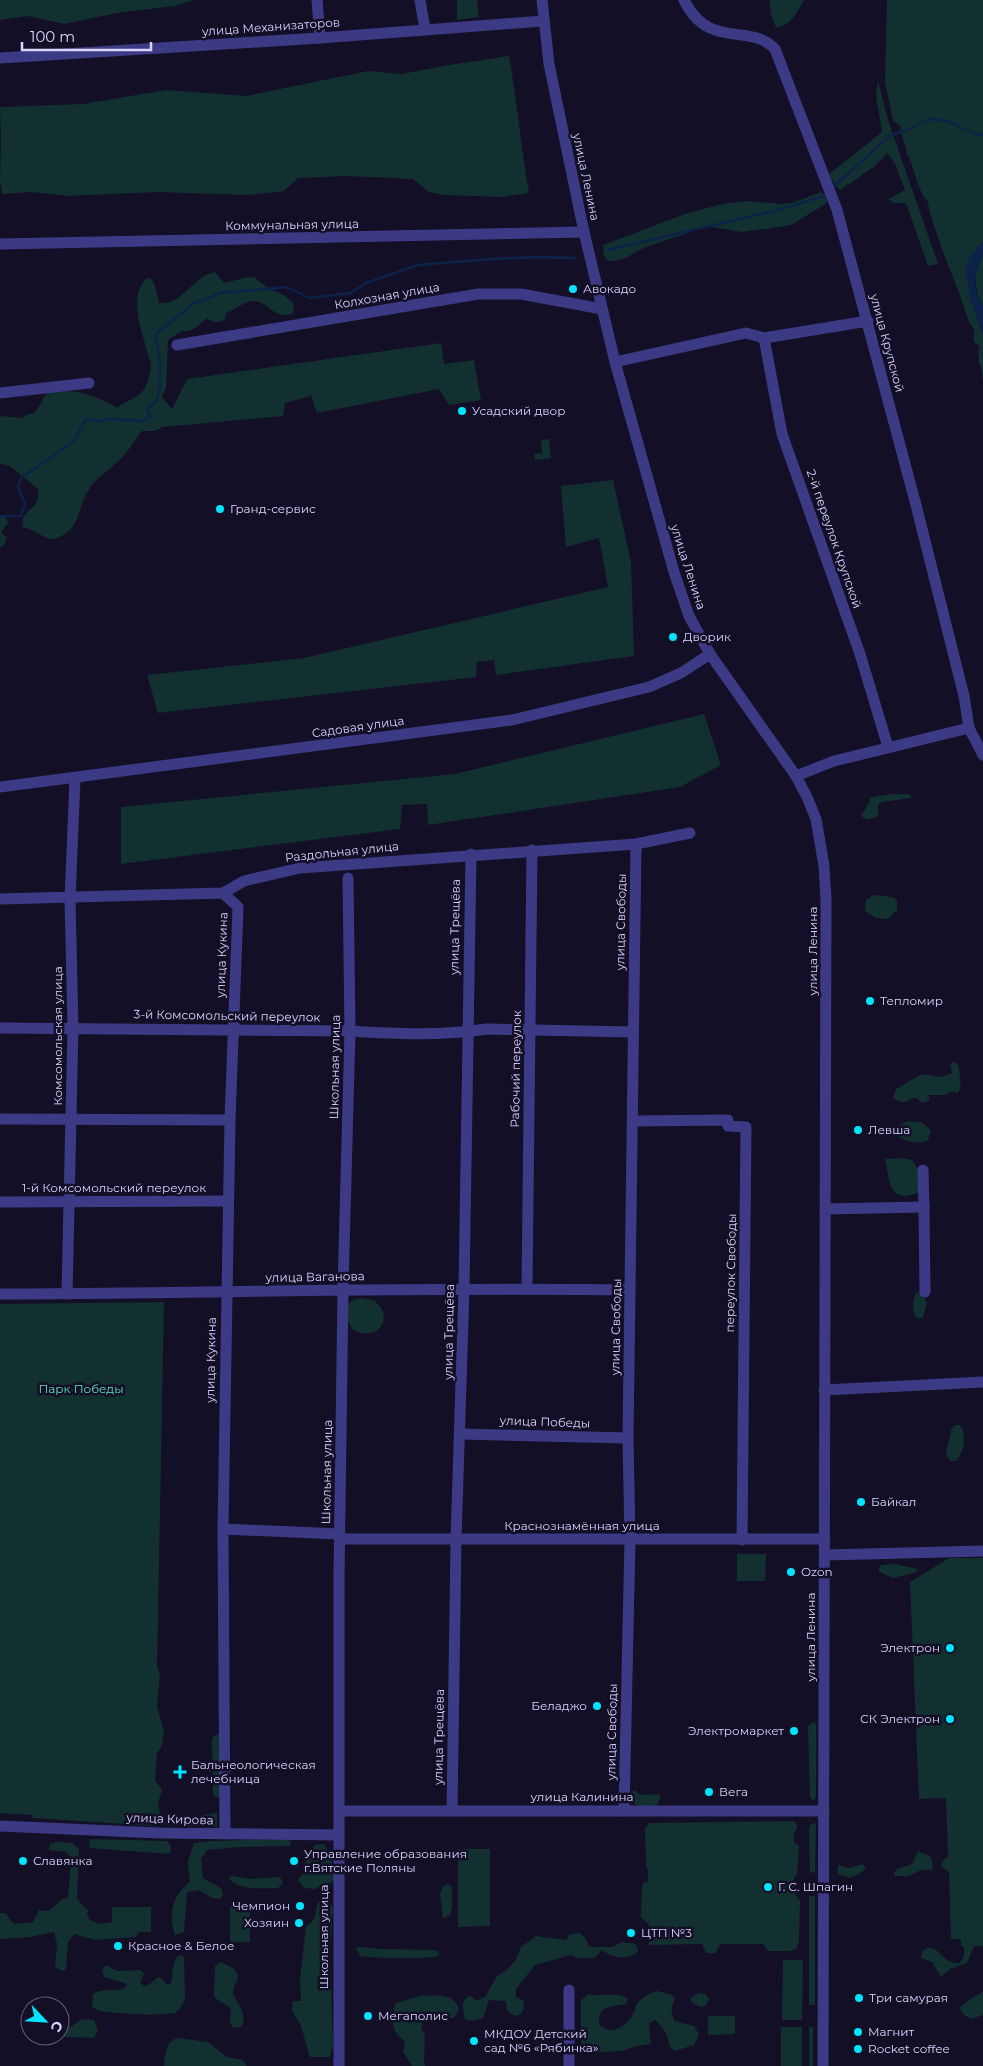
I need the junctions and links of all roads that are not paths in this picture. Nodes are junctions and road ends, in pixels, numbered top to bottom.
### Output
1 (317, 0) edge
2 (420, 0) edge
3 (542, 0) edge
4 (684, 0) edge
5 (544, 20) junction
6 (425, 30) junction
7 (320, 38) junction
8 (0, 58) edge
9 (584, 232) junction
10 (0, 244) edge
11 (602, 309) junction
12 (868, 321) junction
13 (764, 338) junction
14 (178, 345) dead end
15 (615, 362) junction
16 (89, 383) dead end
17 (0, 393) edge
18 (710, 654) junction
19 (970, 728) junction
20 (888, 747) junction
21 (983, 754) edge
22 (796, 776) junction
23 (75, 779) junction
24 (0, 787) edge
25 (690, 833) dead end
26 (636, 844) junction
27 (532, 850) junction
28 (471, 854) junction
29 (348, 878) dead end
30 (223, 892) junction
31 (70, 899) junction
32 (0, 900) edge
33 (74, 1027) junction
34 (0, 1028) edge
35 (232, 1030) junction
36 (531, 1030) junction
37 (350, 1032) junction
38 (467, 1032) junction
39 (633, 1032) junction
40 (0, 1119) edge
41 (71, 1120) junction
42 (230, 1120) junction
43 (633, 1121) junction
44 (923, 1170) dead end
45 (228, 1201) junction
46 (0, 1202) edge
47 (68, 1202) junction
48 (924, 1206) junction
49 (825, 1209) junction
50 (527, 1288) junction
51 (343, 1289) junction
52 (464, 1289) junction
53 (630, 1290) junction
54 (226, 1292) junction
55 (925, 1292) dead end
56 (0, 1294) edge
57 (67, 1294) junction
58 (983, 1382) edge
59 (824, 1390) junction
60 (461, 1434) junction
61 (628, 1438) junction
62 (223, 1529) junction
63 (339, 1537) junction
64 (630, 1539) junction
65 (825, 1539) junction
66 (456, 1540) junction
67 (742, 1540) junction
68 (983, 1551) edge
69 (825, 1555) junction
70 (340, 1811) junction
71 (452, 1811) junction
72 (624, 1811) junction
73 (824, 1811) junction
74 (0, 1826) edge
75 (225, 1834) junction
76 (339, 1835) junction
77 (569, 1990) dead end
78 (338, 2066) edge
79 (570, 2066) edge
80 (823, 2066) edge

1 - 7 street
2 - 6 street
3 - 5 street, улица Ленина
4 - 12 street, улица Крупской
5 - 6 street, улица Механизаторов
5 - 9 street, улица Ленина
6 - 7 street, улица Механизаторов
7 - 8 street, улица Механизаторов
9 - 10 street, Коммунальная улица
9 - 11 street, улица Ленина
11 - 14 street, Колхозная улица
11 - 15 street, улица Ленина
12 - 13 street
12 - 19 street, улица Крупской
13 - 15 street
13 - 20 street, 2-й переулок Крупской
15 - 18 street, улица Ленина
16 - 17 street
18 - 22 street, улица Ленина
18 - 23 street, Садовая улица
19 - 20 street
19 - 21 street, улица Крупской
20 - 22 street
22 - 49 street, улица Ленина
23 - 24 street, Садовая улица
23 - 31 street, Комсомольская улица
25 - 26 street, Раздольная улица
26 - 27 street, Раздольная улица
26 - 39 street, улица Свободы
27 - 28 street, Раздольная улица
27 - 36 street, Рабочий переулок
28 - 30 street, Раздольная улица
28 - 38 street, улица Трещёва
29 - 37 street, Школьная улица
30 - 31 street, Раздольная улица
30 - 35 street, улица Кукина
31 - 32 street, Раздольная улица
31 - 33 street, Комсомольская улица
33 - 34 street, 3-й Комсомольский переулок
33 - 35 street, 3-й Комсомольский переулок
33 - 41 street, Комсомольская улица
35 - 37 street, 3-й Комсомольский переулок
35 - 42 street, улица Кукина
36 - 38 street, 3-й Комсомольский переулок
36 - 39 street, 3-й Комсомольский переулок
36 - 50 street, Рабочий переулок
37 - 38 street, 3-й Комсомольский переулок
37 - 51 street, Школьная улица
38 - 52 street, улица Трещёва
39 - 43 street, улица Свободы
40 - 41 street
41 - 42 street
41 - 47 street, Комсомольская улица
42 - 45 street, улица Кукина
43 - 53 street, улица Свободы
43 - 67 street, переулок Свободы
44 - 48 street
45 - 47 street, 1-й Комсомольский переулок
45 - 54 street, улица Кукина
46 - 47 street, 1-й Комсомольский переулок
47 - 57 street, Комсомольская улица
48 - 49 street
48 - 55 street
49 - 59 street, улица Ленина
50 - 52 street, улица Ваганова
50 - 53 street, улица Ваганова
51 - 52 street, улица Ваганова
51 - 54 street, улица Ваганова
51 - 63 street, Школьная улица
52 - 60 street, улица Трещёва
53 - 61 street, улица Свободы
54 - 57 street, улица Ваганова
54 - 62 street, улица Кукина
56 - 57 street, улица Ваганова
58 - 59 street
59 - 65 street, улица Ленина
60 - 61 street, улица Победы
60 - 66 street, улица Трещёва
61 - 64 street, улица Свободы
62 - 63 street, Краснознамённая улица
62 - 75 street, улица Кукина
63 - 66 street, Краснознамённая улица
63 - 70 street, Школьная улица
64 - 66 street, Краснознамённая улица
64 - 67 street, Краснознамённая улица
64 - 72 street, улица Свободы
65 - 67 street, Краснознамённая улица
65 - 69 street, улица Ленина
66 - 71 street, улица Трещёва
68 - 69 street
69 - 73 street, улица Ленина
70 - 71 street, улица Калинина
70 - 76 street, Школьная улица
71 - 72 street, улица Калинина
72 - 73 street, улица Калинина
73 - 80 street, улица Ленина
74 - 75 street, улица Кирова
75 - 76 street, улица Кирова
76 - 78 street, Школьная улица
77 - 79 street

